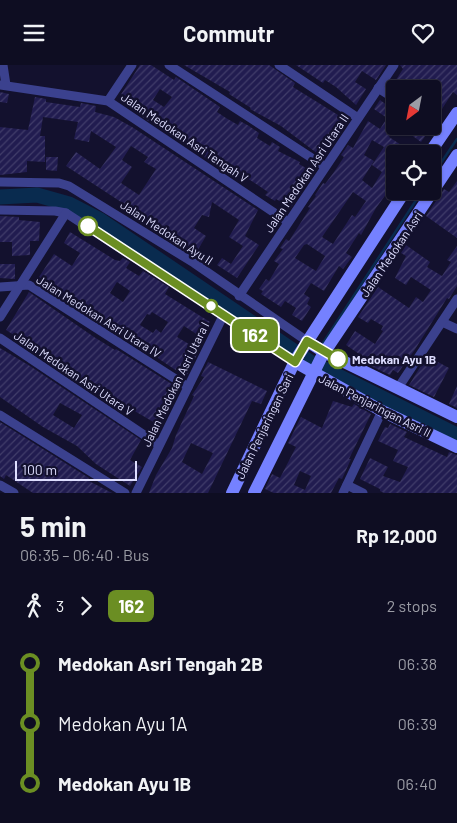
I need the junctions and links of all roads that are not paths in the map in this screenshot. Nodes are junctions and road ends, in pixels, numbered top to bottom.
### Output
1 (3, 65) edge
2 (132, 65) edge
3 (168, 65) edge
4 (279, 65) edge
5 (394, 65) edge
6 (3, 85) edge
7 (378, 88) junction
8 (386, 93) edge
9 (108, 101) junction
10 (457, 113) edge
11 (358, 117) junction
12 (441, 129) edge
13 (444, 131) junction
14 (435, 145) edge
15 (457, 155) edge
16 (324, 166) junction
17 (0, 182) edge
18 (399, 200) edge
19 (0, 210) edge
20 (66, 213) junction
21 (288, 222) junction
22 (22, 285) junction
23 (0, 287) edge
24 (239, 296) junction
25 (457, 299) edge
26 (224, 314) junction
27 (0, 317) edge
28 (442, 322) junction
29 (457, 329) edge
30 (0, 338) edge
31 (306, 343) junction
32 (323, 354) junction
33 (296, 360) junction
34 (313, 371) junction
35 (188, 387) junction
36 (398, 388) junction
37 (382, 411) junction
38 (0, 415) edge
39 (457, 417) edge
40 (159, 445) junction
41 (457, 447) edge
42 (0, 485) edge
43 (345, 489) edge
44 (14, 493) edge
45 (125, 493) edge
46 (136, 493) edge
47 (232, 493) edge
48 (254, 493) edge
49 (363, 493) edge

1 - 6 street
2 - 9 street
3 - 16 street
4 - 11 street
5 - 7 street, Jalan Medokan Asri Utara II
6 - 9 street, Jalan Medokan Asri Tengah V
7 - 8 street
7 - 11 street, Jalan Medokan Asri Utara II
9 - 21 street, Jalan Medokan Asri Tengah V
10 - 13 street
11 - 16 street, Jalan Medokan Asri Utara II
12 - 13 street
13 - 14 street
15 - 32 street, Jalan Medokan Asri
16 - 21 street, Jalan Medokan Asri Utara II
17 - 24 street, Jalan Medokan Ayu II
18 - 31 street, Jalan Medokan Asri
19 - 20 street
20 - 22 street, Jalan Medokan Asri Utara IV
20 - 26 street
21 - 24 street, Jalan Medokan Asri Utara II
22 - 23 street, Jalan Medokan Asri Utara IV
22 - 27 street, Jalan Medokan Asri Utara IV
22 - 35 street, Jalan Medokan Asri Utara IV
24 - 31 street, Jalan Medokan Ayu II
25 - 28 street
26 - 33 street
26 - 35 street, Jalan Medokan Asri Utara I
28 - 29 street
28 - 36 street
30 - 40 street, Jalan Medokan Asri Utara V
31 - 32 street
31 - 33 street, Jalan Medokan Asri
32 - 34 street, Jalan Medokan Asri
32 - 36 street
33 - 34 street, Jalan Penjaringan Asri II
33 - 47 street, Jalan Penjaringan Sari
34 - 37 street, Jalan Penjaringan Asri II
34 - 48 street, Jalan Penjaringan Sari
35 - 40 street, Jalan Medokan Asri Utara I
36 - 39 street
37 - 41 street, Jalan Penjaringan Asri II
37 - 43 street
38 - 45 street
40 - 46 street, Jalan Medokan Asri Utara I
42 - 44 street
43 - 49 street

